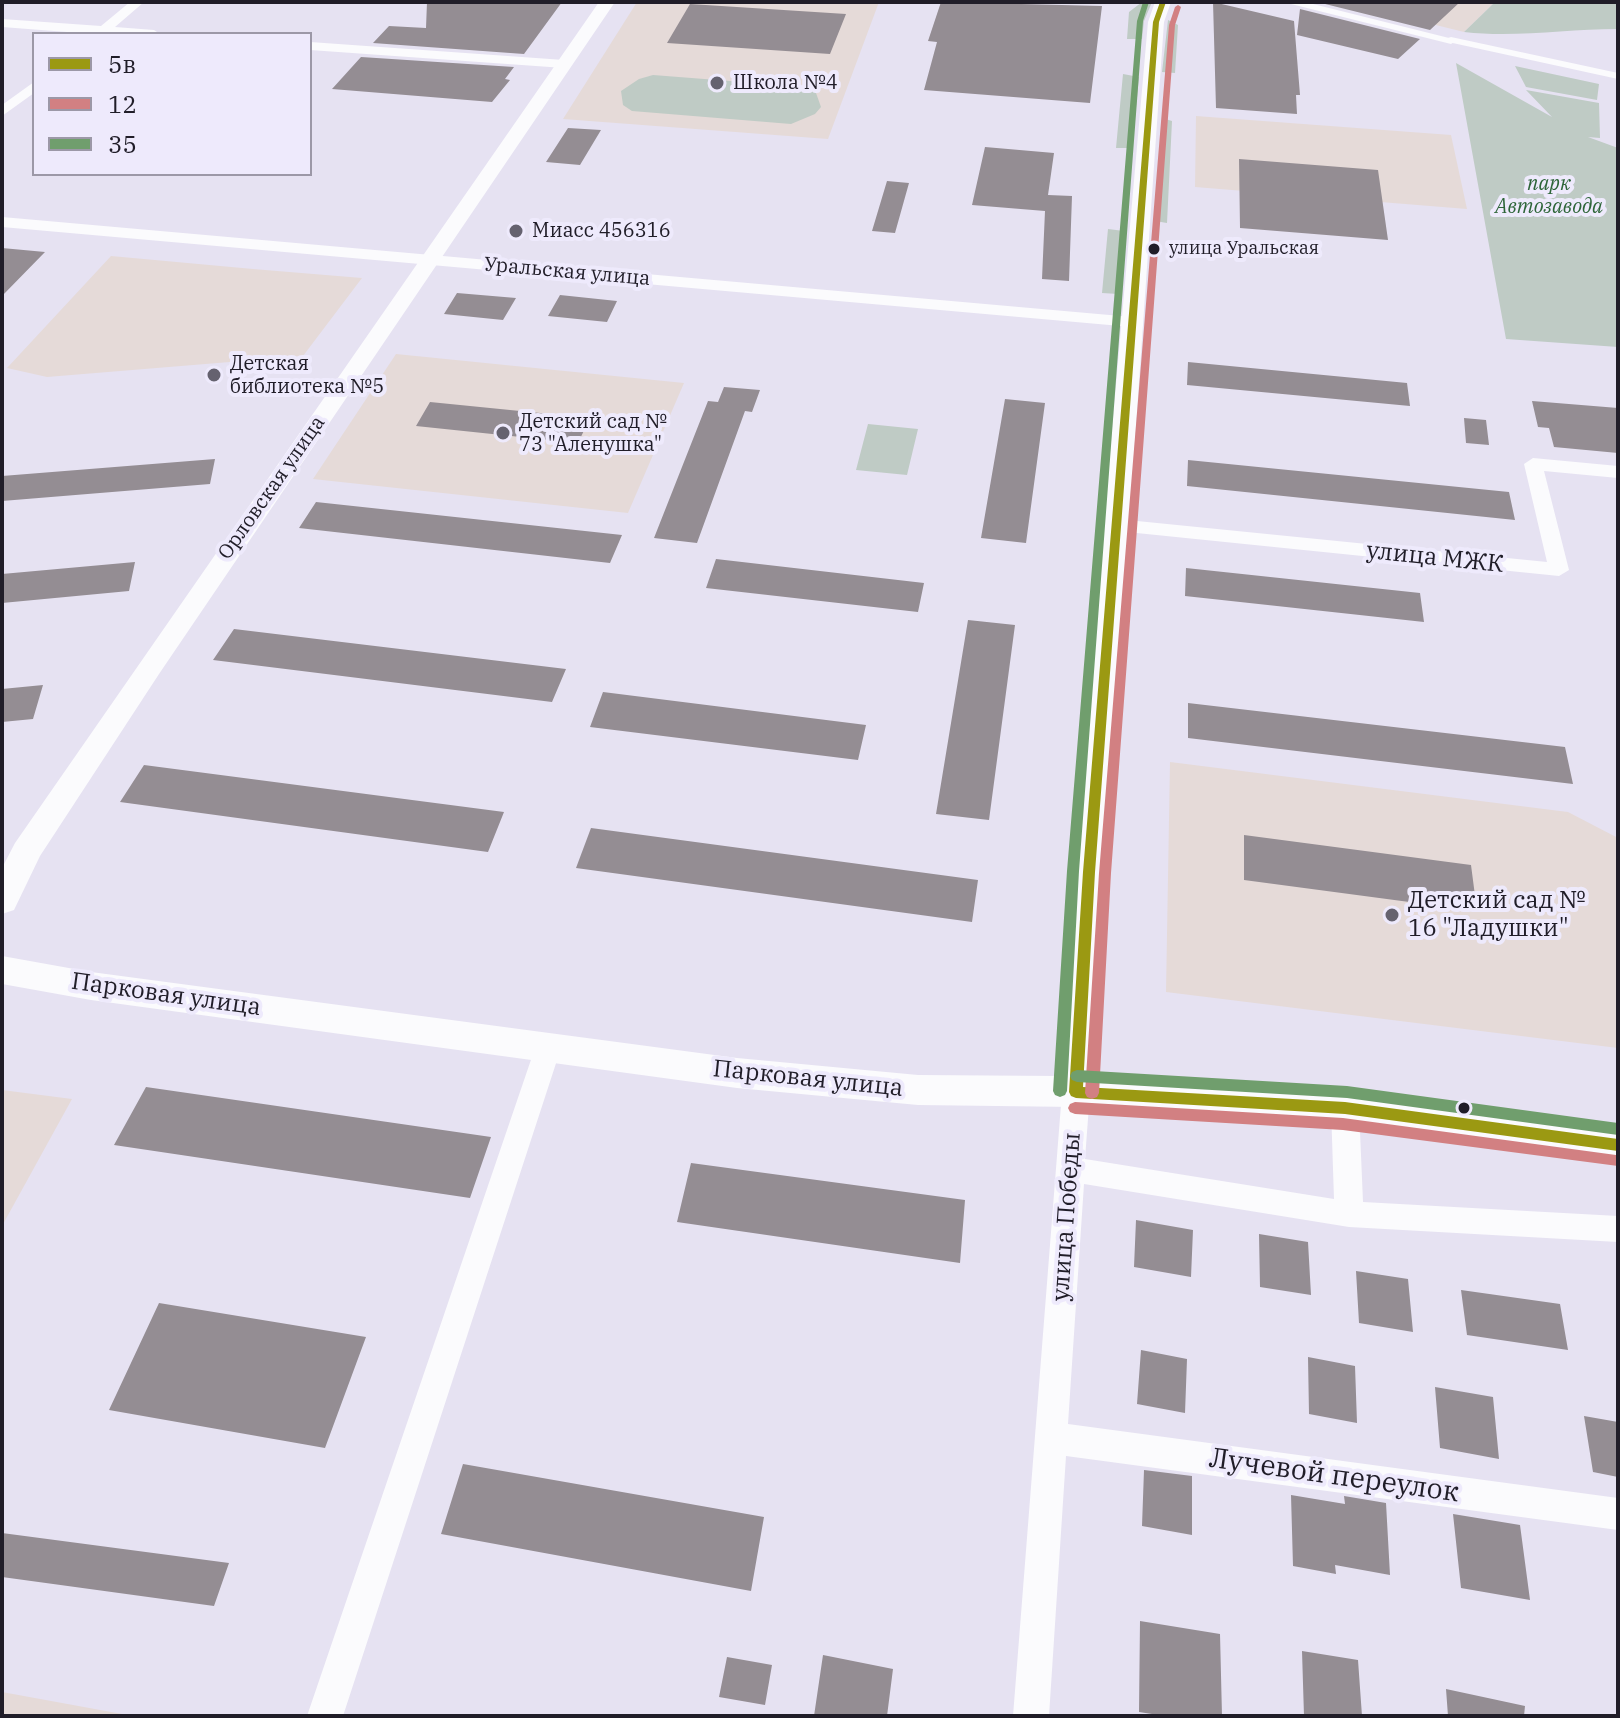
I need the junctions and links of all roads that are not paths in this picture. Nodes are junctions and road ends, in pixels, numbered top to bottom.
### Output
1 (138, 2) edge
2 (607, 2) edge
3 (1163, 2) edge
4 (1289, 2) edge
5 (2, 23) edge
6 (101, 32) edge
7 (1451, 40) joint
8 (312, 46) edge
9 (564, 64) junction
10 (1618, 76) edge
11 (32, 88) edge
12 (2, 112) edge
13 (2, 222) edge
14 (429, 260) junction
15 (1132, 322) junction
16 (1618, 472) edge
17 (1117, 525) junction
18 (2, 901) edge
19 (2, 970) edge
20 (548, 1048) junction
21 (1076, 1092) junction
22 (1345, 1108) junction
23 (1618, 1145) edge
24 (1070, 1169) junction
25 (1349, 1214) junction
26 (1618, 1229) edge
27 (1051, 1438) junction
28 (1618, 1514) edge
29 (325, 1716) edge
30 (1031, 1716) edge

1 - 6 street
2 - 9 street, Орловская улица
3 - 15 street, улица Победы
4 - 7 street
5 - 6 street
7 - 10 street
8 - 9 street
9 - 14 street, Орловская улица
11 - 12 street
13 - 14 street, Уральская улица
14 - 15 street, Уральская улица
14 - 18 street, Орловская улица
15 - 17 street, улица Победы
16 - 17 street, улица МЖК
17 - 21 street, улица Победы
19 - 20 street, Парковая улица
20 - 21 street, Парковая улица
20 - 29 street
21 - 22 street, Парковая улица
21 - 24 street, улица Победы
22 - 23 street, Парковая улица
22 - 25 street
24 - 25 street
24 - 27 street, улица Победы
25 - 26 street
27 - 28 street, Лучевой переулок
27 - 30 street, улица Победы

